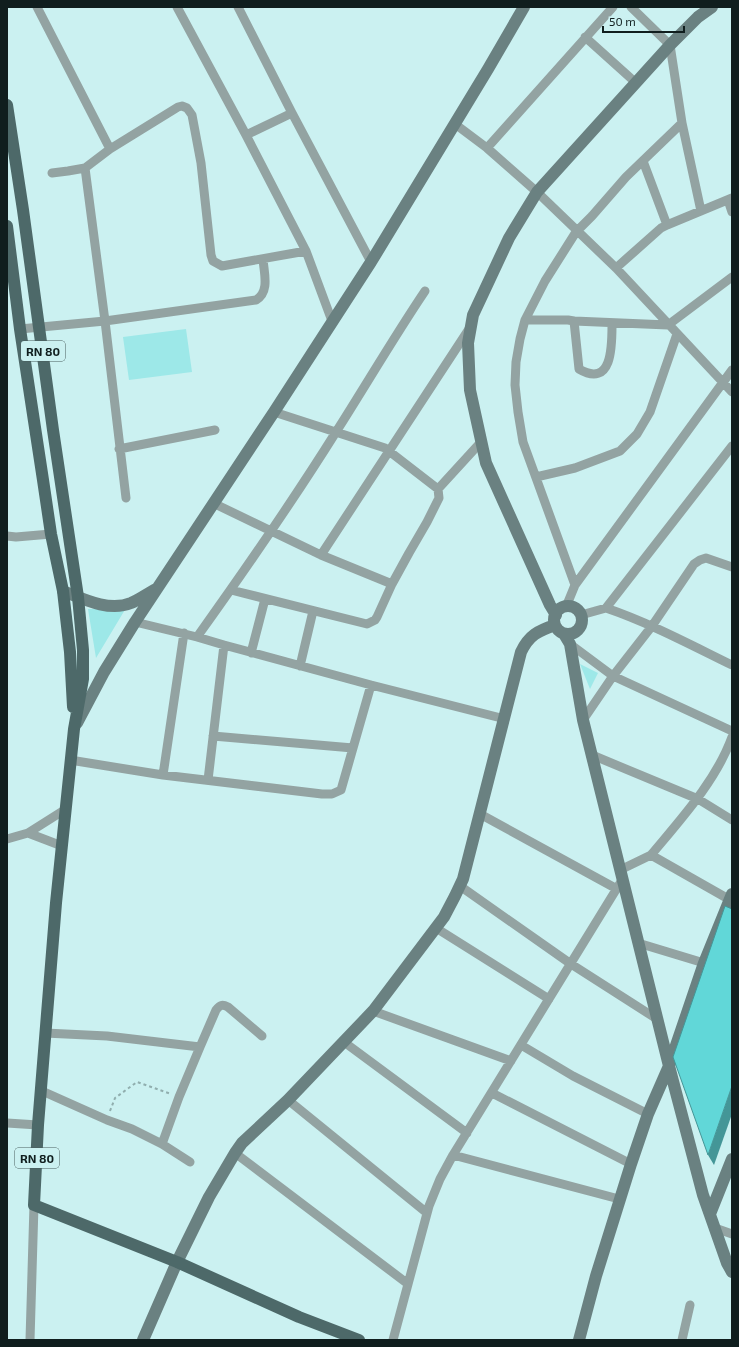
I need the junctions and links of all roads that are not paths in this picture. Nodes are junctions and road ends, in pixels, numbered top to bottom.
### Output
1 (37, 7) edge
2 (178, 7) edge
3 (238, 7) edge
4 (524, 7) edge
5 (613, 7) edge
6 (631, 7) edge
7 (712, 7) edge
8 (585, 37) junction
9 (670, 45) junction
10 (635, 82) junction
11 (7, 105) edge
12 (292, 113) junction
13 (682, 123) junction
14 (455, 124) junction
15 (246, 135) junction
16 (487, 148) junction
17 (110, 149) junction
18 (643, 161) junction
19 (85, 168) junction
20 (52, 173) dead end
21 (536, 192) junction
22 (730, 199) edge
23 (701, 211) junction
24 (732, 212) edge
25 (667, 225) junction
26 (7, 226) edge
27 (576, 232) junction
28 (306, 252) junction
29 (264, 259) junction
30 (371, 262) junction
31 (616, 268) junction
32 (732, 277) edge
33 (425, 291) dead end
34 (525, 320) junction
35 (105, 321) junction
36 (332, 321) junction
37 (574, 321) junction
38 (612, 323) junction
39 (668, 325) junction
40 (40, 328) junction
41 (470, 328) junction
42 (20, 329) junction
43 (677, 334) junction
44 (732, 370) edge
45 (722, 382) junction
46 (732, 392) edge
47 (274, 412) junction
48 (53, 430) junction
49 (215, 430) dead end
50 (36, 432) junction
51 (336, 432) junction
52 (481, 442) junction
53 (732, 446) edge
54 (119, 449) junction
55 (389, 451) junction
56 (536, 477) junction
57 (438, 489) junction
58 (126, 498) dead end
59 (213, 503) junction
60 (272, 530) junction
61 (51, 534) junction
62 (7, 536) edge
63 (321, 555) junction
64 (732, 567) edge
65 (392, 584) junction
66 (575, 585) junction
67 (157, 588) junction
68 (231, 590) junction
69 (62, 591) junction
70 (78, 597) junction
71 (266, 599) junction
72 (566, 607) junction
73 (606, 608) junction
74 (313, 612) junction
75 (581, 615) junction
76 (555, 620) junction
77 (135, 622) junction
78 (652, 626) junction
79 (184, 633) junction
80 (197, 637) junction
81 (567, 639) junction
82 (224, 645) junction
83 (252, 653) junction
84 (732, 665) edge
85 (300, 666) junction
86 (613, 676) junction
87 (371, 685) junction
88 (504, 719) junction
89 (583, 720) junction
90 (74, 729) junction
91 (732, 731) edge
92 (213, 736) junction
93 (732, 737) edge
94 (353, 748) junction
95 (592, 755) junction
96 (70, 760) junction
97 (163, 775) junction
98 (208, 780) junction
99 (698, 799) junction
100 (66, 809) junction
101 (480, 814) junction
102 (732, 820) edge
103 (28, 833) junction
104 (7, 839) edge
105 (62, 846) junction
106 (652, 854) junction
107 (620, 880) junction
108 (460, 886) junction
109 (731, 898) edge
110 (436, 928) junction
111 (638, 943) junction
112 (704, 963) junction
113 (571, 964) junction
114 (549, 999) junction
115 (373, 1011) junction
116 (657, 1019) junction
117 (45, 1033) junction
118 (262, 1036) dead end
119 (344, 1042) junction
120 (521, 1045) junction
121 (200, 1047) junction
122 (511, 1062) junction
123 (669, 1066) junction
124 (42, 1091) junction
125 (492, 1093) junction
126 (288, 1100) junction
127 (648, 1114) junction
128 (7, 1123) edge
129 (38, 1125) junction
130 (467, 1133) junction
131 (162, 1144) junction
132 (235, 1153) junction
133 (453, 1155) junction
134 (732, 1159) edge
135 (190, 1162) dead end
136 (631, 1164) junction
137 (619, 1199) junction
138 (34, 1205) junction
139 (427, 1213) junction
140 (710, 1214) junction
141 (715, 1228) junction
142 (732, 1234) edge
143 (177, 1262) junction
144 (732, 1272) edge
145 (408, 1284) junction
146 (690, 1306) dead end
147 (30, 1340) edge
148 (143, 1340) edge
149 (359, 1340) edge
150 (393, 1340) edge
151 (578, 1340) edge
152 (682, 1340) edge

1 - 17 street
2 - 15 street
3 - 12 street
4 - 14 street
5 - 8 street
6 - 9 street
7 - 9 street
8 - 10 street
8 - 16 street
9 - 10 street
9 - 13 street
10 - 21 street
11 - 40 main road, RN 80
12 - 15 street
12 - 30 street
13 - 18 street
13 - 23 street
14 - 16 street
14 - 30 street
15 - 28 street
16 - 21 street
17 - 19 street
17 - 29 street
18 - 25 street
18 - 27 street
19 - 20 street
19 - 35 street
21 - 27 street
21 - 41 street
22 - 23 street
22 - 24 street
23 - 25 street
25 - 31 street
26 - 42 main road, RN 80
27 - 31 street
27 - 34 street
28 - 29 street
28 - 36 street
29 - 35 street
30 - 36 street
31 - 39 street
32 - 39 street
33 - 51 street
34 - 37 street
34 - 56 street
35 - 40 street
35 - 54 street
36 - 47 street
37 - 38 street
37 - 38 street
38 - 39 street
39 - 43 street
40 - 42 street
40 - 48 main road, RN 80
41 - 52 street
41 - 55 street
42 - 50 main road, RN 80
43 - 45 street
43 - 56 street
44 - 45 street
45 - 46 street
45 - 66 street
47 - 51 street
47 - 59 street
48 - 50 main road
48 - 70 main road, RN 80
49 - 54 street
50 - 61 main road, RN 80
51 - 55 street
51 - 60 street
52 - 57 street
52 - 76 street
53 - 73 street
54 - 58 street
55 - 57 street
55 - 63 street
56 - 66 street
57 - 65 street
59 - 60 street
59 - 67 street
60 - 63 street
60 - 68 street
61 - 62 street
61 - 69 main road, RN 80
63 - 65 street
64 - 78 street
65 - 74 street
66 - 72 street
67 - 70 street
67 - 77 street
68 - 71 street
68 - 80 street
69 - 70 street
69 - 90 main road, RN 80
70 - 90 main road, RN 80
71 - 74 street
71 - 83 street
72 - 75 street
72 - 76 street
73 - 75 street
73 - 78 street
74 - 85 street
75 - 81 street
76 - 81 street
76 - 88 street
77 - 79 street
77 - 90 street
78 - 84 street
78 - 86 street
79 - 80 street
79 - 97 street
80 - 82 street
81 - 86 street
81 - 89 street
82 - 83 street
82 - 92 street
83 - 85 street
85 - 87 street
86 - 89 street
86 - 91 street
87 - 88 street
87 - 94 street
88 - 101 street
89 - 95 street
90 - 96 main road, RN 80
92 - 94 street
92 - 98 street
93 - 99 street
94 - 98 street
95 - 99 street
95 - 107 street
96 - 97 street
96 - 100 main road, RN 80
97 - 98 street
99 - 102 street
99 - 106 street
100 - 103 street
100 - 105 main road, RN 80
101 - 107 street
101 - 108 street
103 - 104 street
103 - 105 street
105 - 117 main road, RN 80
106 - 107 street
106 - 109 street
107 - 111 street
107 - 113 street
108 - 110 street
108 - 113 street
109 - 112 street
110 - 114 street
110 - 115 street
111 - 112 street
111 - 116 street
112 - 123 street
113 - 114 street
113 - 116 street
114 - 120 street
115 - 119 street
115 - 122 street
116 - 123 street
117 - 121 street
117 - 124 main road, RN 80
118 - 121 street
119 - 126 street
119 - 130 street
120 - 122 street
120 - 127 street
121 - 131 street
122 - 125 street
123 - 127 street
123 - 140 street
124 - 129 main road, RN 80
124 - 131 street
125 - 130 street
125 - 136 street
126 - 132 street
126 - 139 street
127 - 136 street
128 - 129 street
129 - 138 main road, RN 80
130 - 133 street
131 - 135 street
132 - 143 street
132 - 145 street
133 - 137 street
133 - 139 street
134 - 140 street
136 - 137 street
137 - 151 street
138 - 143 main road
138 - 147 street
139 - 145 street
140 - 141 street
141 - 142 street
141 - 144 street
143 - 148 street
143 - 149 main road
145 - 150 street
146 - 152 street

